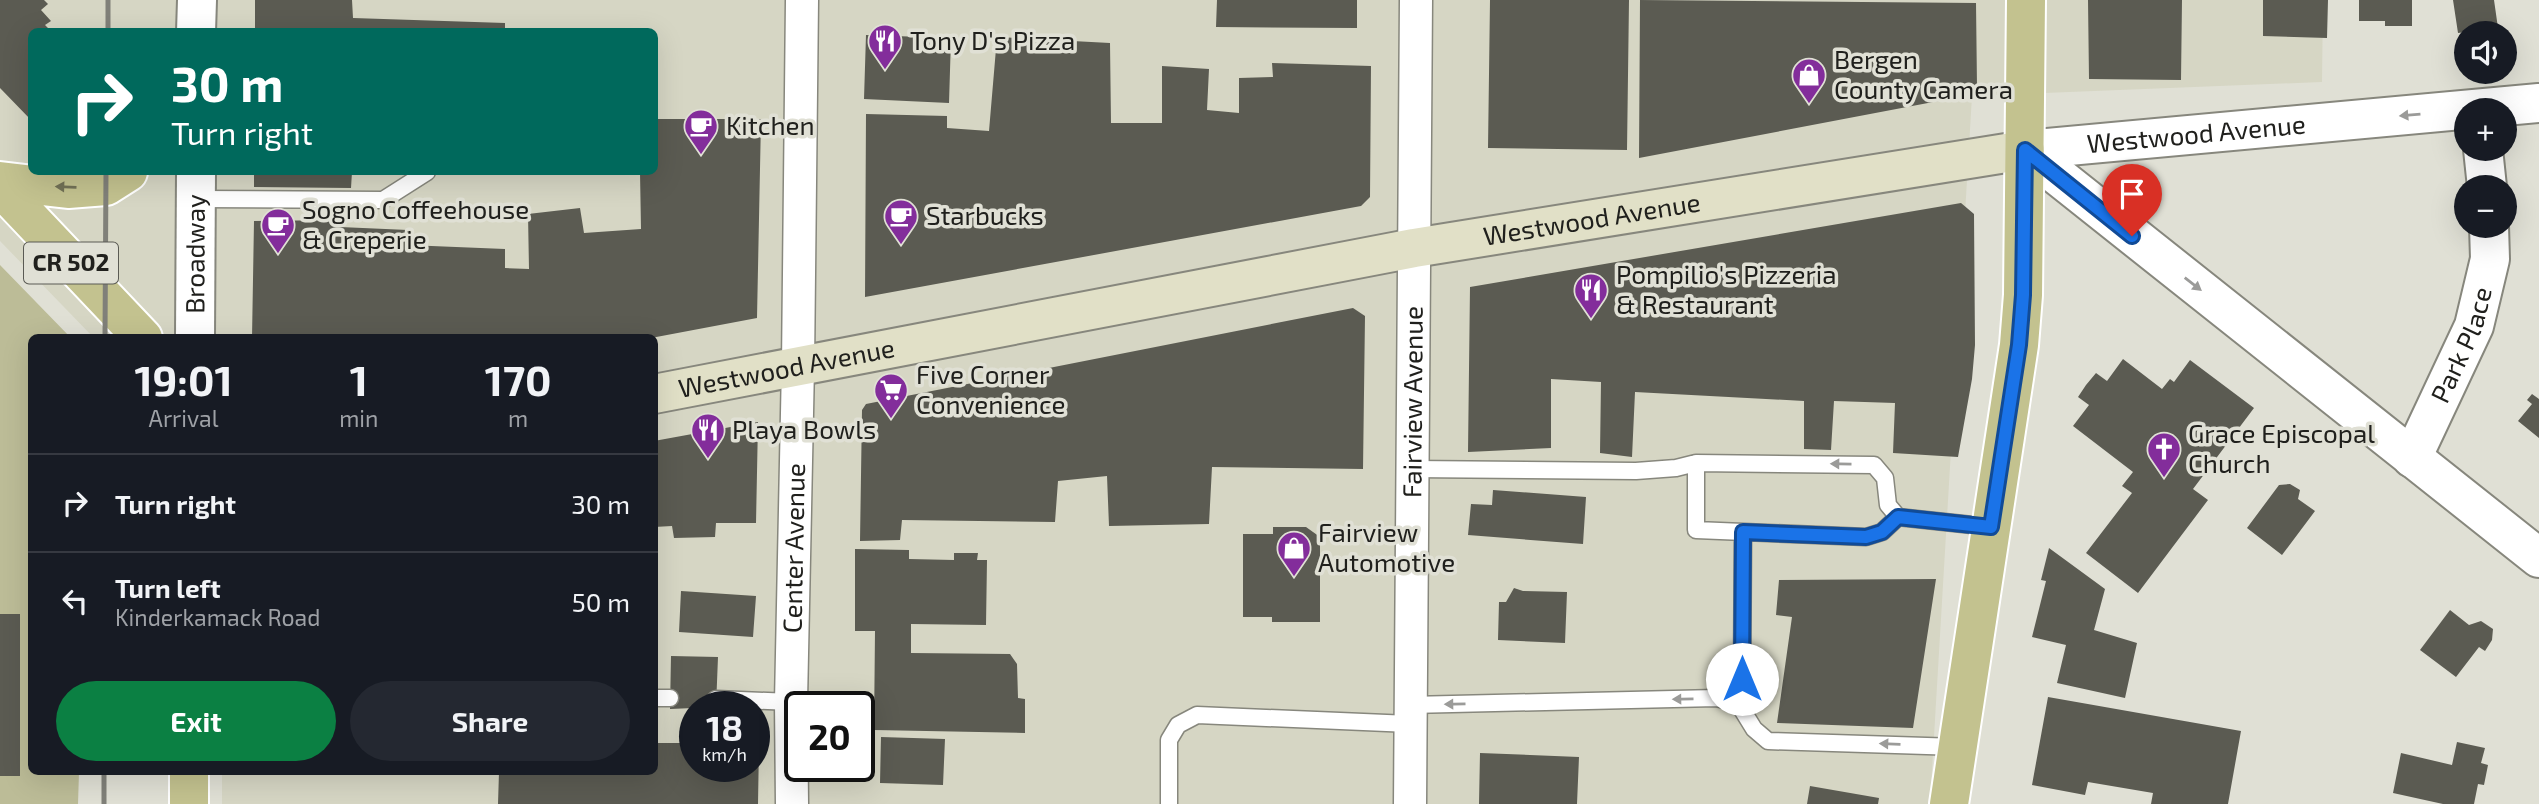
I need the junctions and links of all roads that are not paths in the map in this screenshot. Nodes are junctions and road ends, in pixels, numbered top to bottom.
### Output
1 (197, 0) edge
2 (802, 0) edge
3 (1416, 0) edge
4 (2026, 0) edge
5 (196, 28) edge
6 (2539, 103) edge
7 (2517, 106) edge
8 (2454, 112) edge
9 (2025, 150) junction
10 (123, 175) edge
11 (422, 175) edge
12 (0, 181) edge
13 (197, 185) edge
14 (0, 187) edge
15 (2489, 238) edge
16 (1414, 248) junction
17 (139, 334) edge
18 (195, 334) edge
19 (798, 365) junction
20 (658, 393) edge
21 (2412, 458) junction
22 (1696, 463) junction
23 (1412, 469) junction
24 (1898, 517) junction
25 (1991, 527) junction
26 (1743, 532) junction
27 (2539, 558) edge
28 (791, 691) edge
29 (1738, 703) junction
30 (1410, 715) junction
31 (1958, 747) junction
32 (189, 775) edge
33 (792, 782) edge
34 (189, 804) edge
35 (792, 804) edge
36 (1169, 804) edge
37 (1410, 804) edge
38 (1949, 804) edge

1 - 5 street
2 - 19 street, Center Avenue
3 - 16 street, Fairview Avenue
4 - 9 main road
6 - 7 street, Westwood Avenue
8 -> 9 street, Westwood Avenue
9 - 16 main road, Westwood Avenue
9 -> 21 street
9 - 25 main road
10 -> 12 main road
11 - 13 lane
13 - 18 street, Broadway
14 - 17 main road, CR 502
15 - 21 street, Park Place
16 - 19 main road, Westwood Avenue
16 - 23 street, Fairview Avenue
19 - 20 main road, Westwood Avenue
19 - 28 street, Center Avenue
21 - 27 street
22 - 23 lane
24 -> 22 lane
22 - 26 lane
23 - 30 street, Fairview Avenue
24 - 25 lane
24 - 26 lane
25 - 31 main road
26 - 29 lane
29 -> 30 lane
31 -> 29 lane
30 - 36 lane
30 - 37 street, Fairview Avenue
31 - 38 main road
32 - 34 main road
33 - 35 street, Center Avenue

